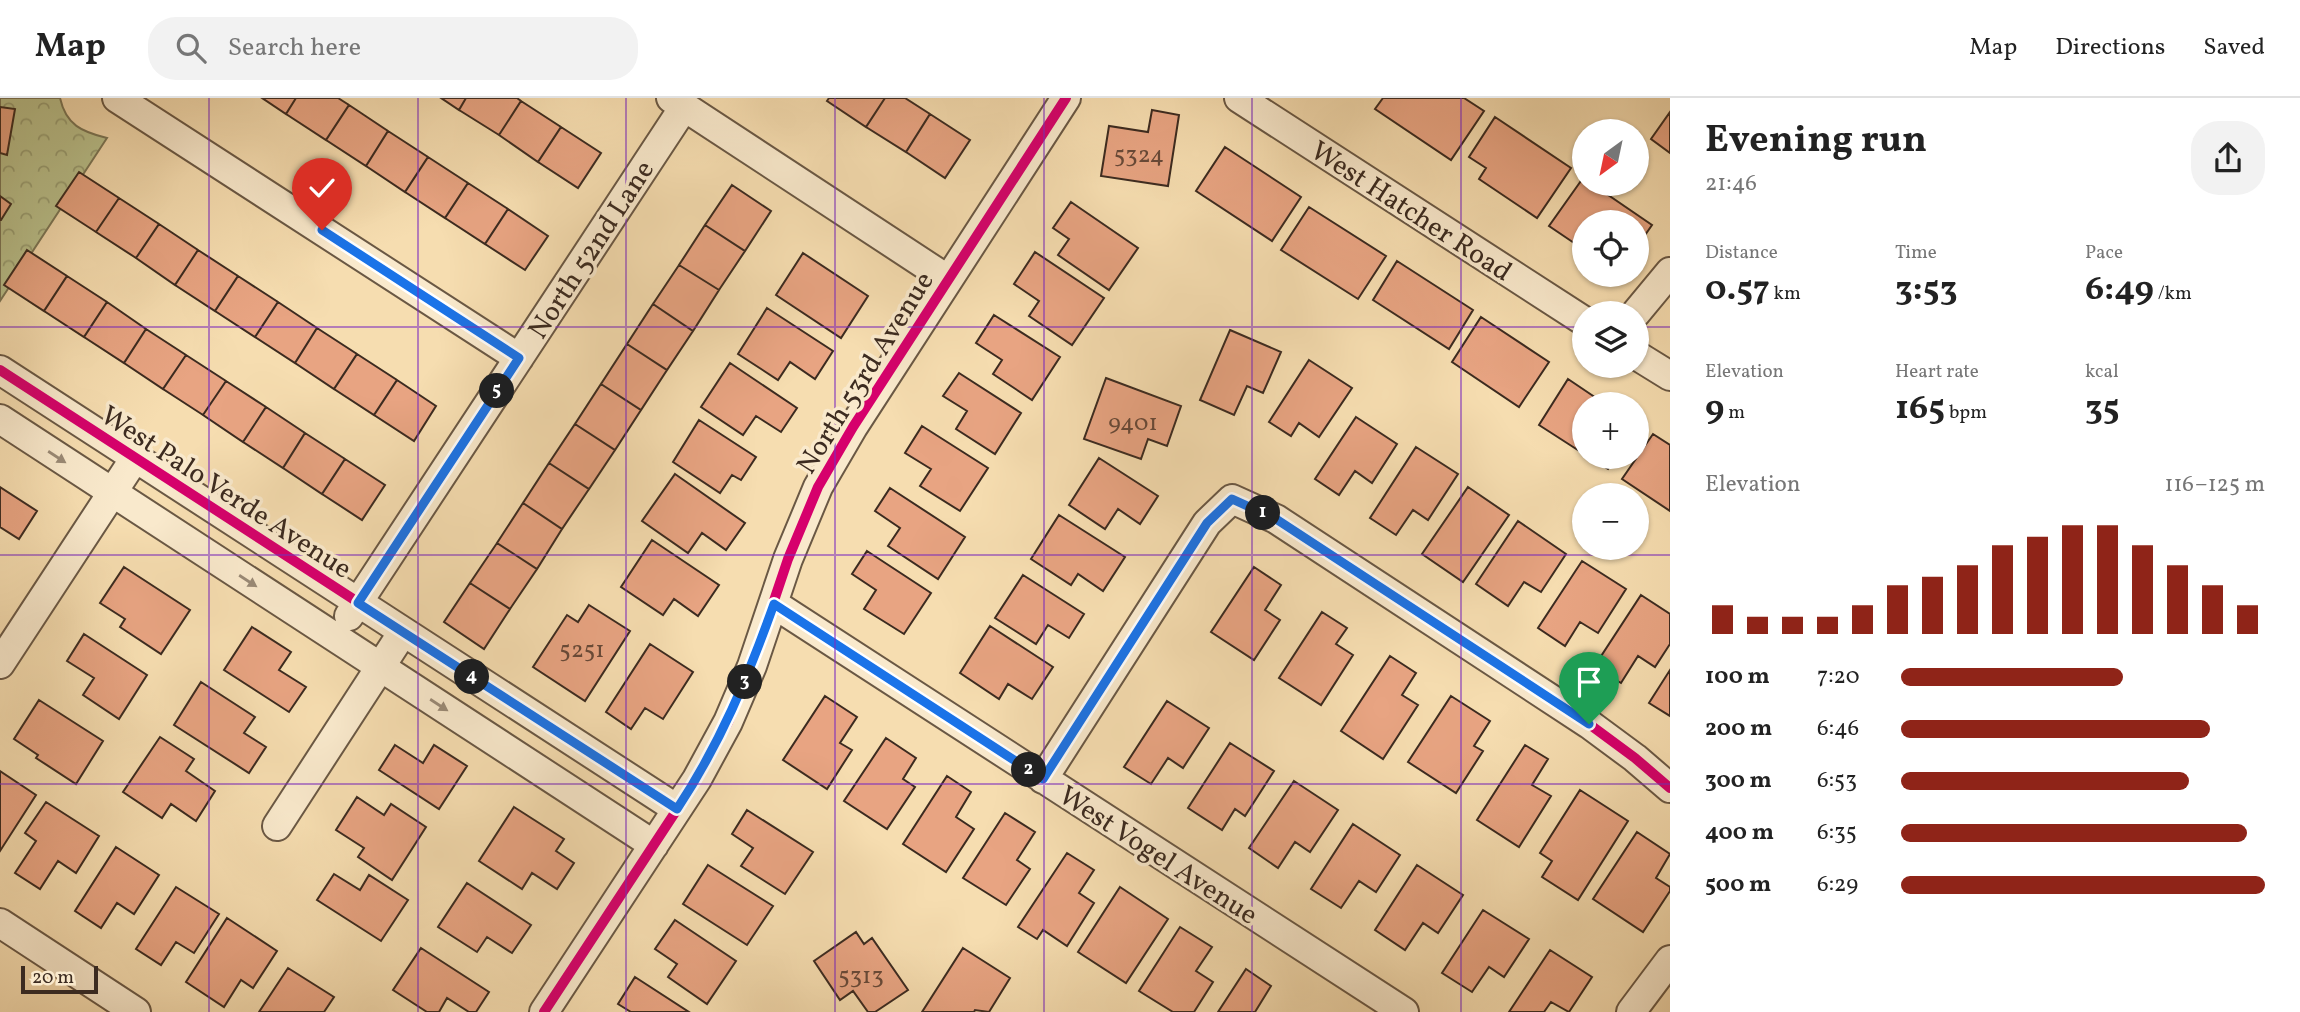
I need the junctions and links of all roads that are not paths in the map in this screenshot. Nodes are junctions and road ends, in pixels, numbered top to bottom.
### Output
1 (117, 98) edge
2 (1066, 98) edge
3 (1240, 98) edge
4 (677, 102) edge
5 (1670, 272) edge
6 (947, 279) junction
7 (1646, 301) edge
8 (1572, 313) edge
9 (519, 358) junction
10 (1649, 363) edge
11 (0, 370) edge
12 (1670, 376) edge
13 (0, 419) edge
14 (135, 457) junction
15 (113, 493) junction
16 (358, 603) junction
17 (774, 604) junction
18 (402, 632) junction
19 (335, 638) junction
20 (0, 664) edge
21 (380, 667) junction
22 (1043, 779) junction
23 (1670, 788) edge
24 (677, 809) junction
25 (277, 825) dead end
26 (654, 845) junction
27 (0, 923) edge
28 (1670, 960) edge
29 (136, 1012) edge
30 (544, 1012) edge
31 (1404, 1012) edge
32 (1631, 1012) edge

1 - 9 street
2 - 6 street, North 53rd Avenue
3 - 8 street, West Hatcher Road
4 - 6 street
4 - 9 street, North 52nd Lane
5 - 7 street
6 - 17 street, North 53rd Avenue
9 - 16 street, North 52nd Lane
10 - 12 street
11 - 14 street, West Palo Verde Avenue
13 -> 15 street
14 - 15 street
14 - 16 street, West Palo Verde Avenue
15 -> 19 street
15 - 20 street
16 - 18 street, West Palo Verde Avenue
16 - 19 street, North 52nd Lane
17 - 22 street, West Vogel Avenue
17 - 24 street, North 53rd Avenue
18 - 21 street
18 - 24 street, West Palo Verde Avenue
19 - 21 street
21 - 25 street
21 -> 26 street
22 - 23 street
22 - 31 street, West Vogel Avenue
24 - 26 street, North 53rd Avenue
26 - 30 street, North 53rd Avenue
27 - 29 street
28 - 32 street

